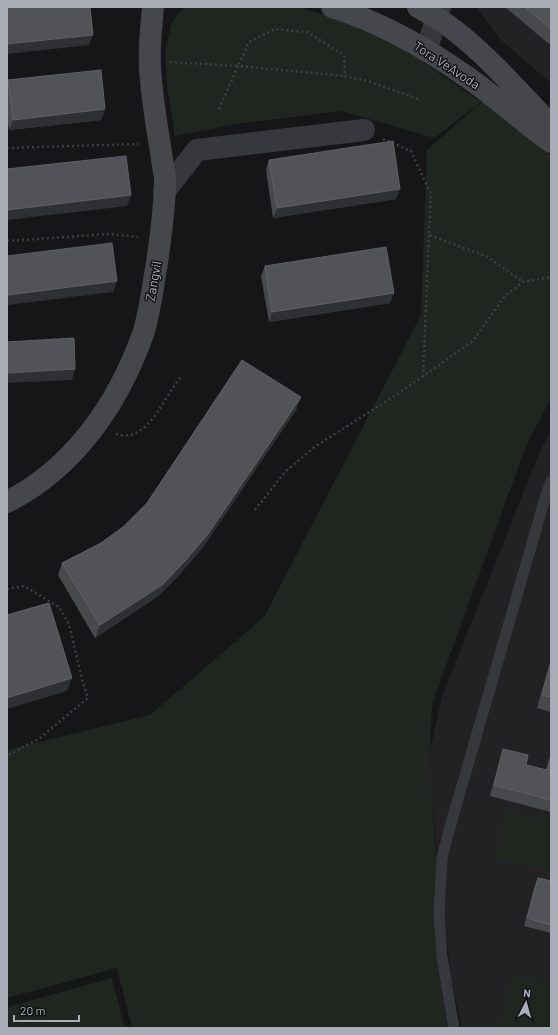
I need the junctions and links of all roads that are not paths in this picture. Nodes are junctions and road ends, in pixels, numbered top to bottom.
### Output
1 (153, 7) edge
2 (332, 7) edge
3 (431, 10) edge
4 (426, 51) junction
5 (551, 125) edge
6 (364, 130) road end
7 (551, 142) edge
8 (164, 192) junction
9 (551, 481) edge
10 (7, 502) edge
11 (454, 1028) edge

1 - 8 street, Zangvil
2 - 4 street, Tora VeAvoda
3 - 4 street
3 - 5 street, Tora VeAvoda
4 - 7 street, Tora VeAvoda
6 - 8 street
8 - 10 street, Zangvil
9 - 11 lane

